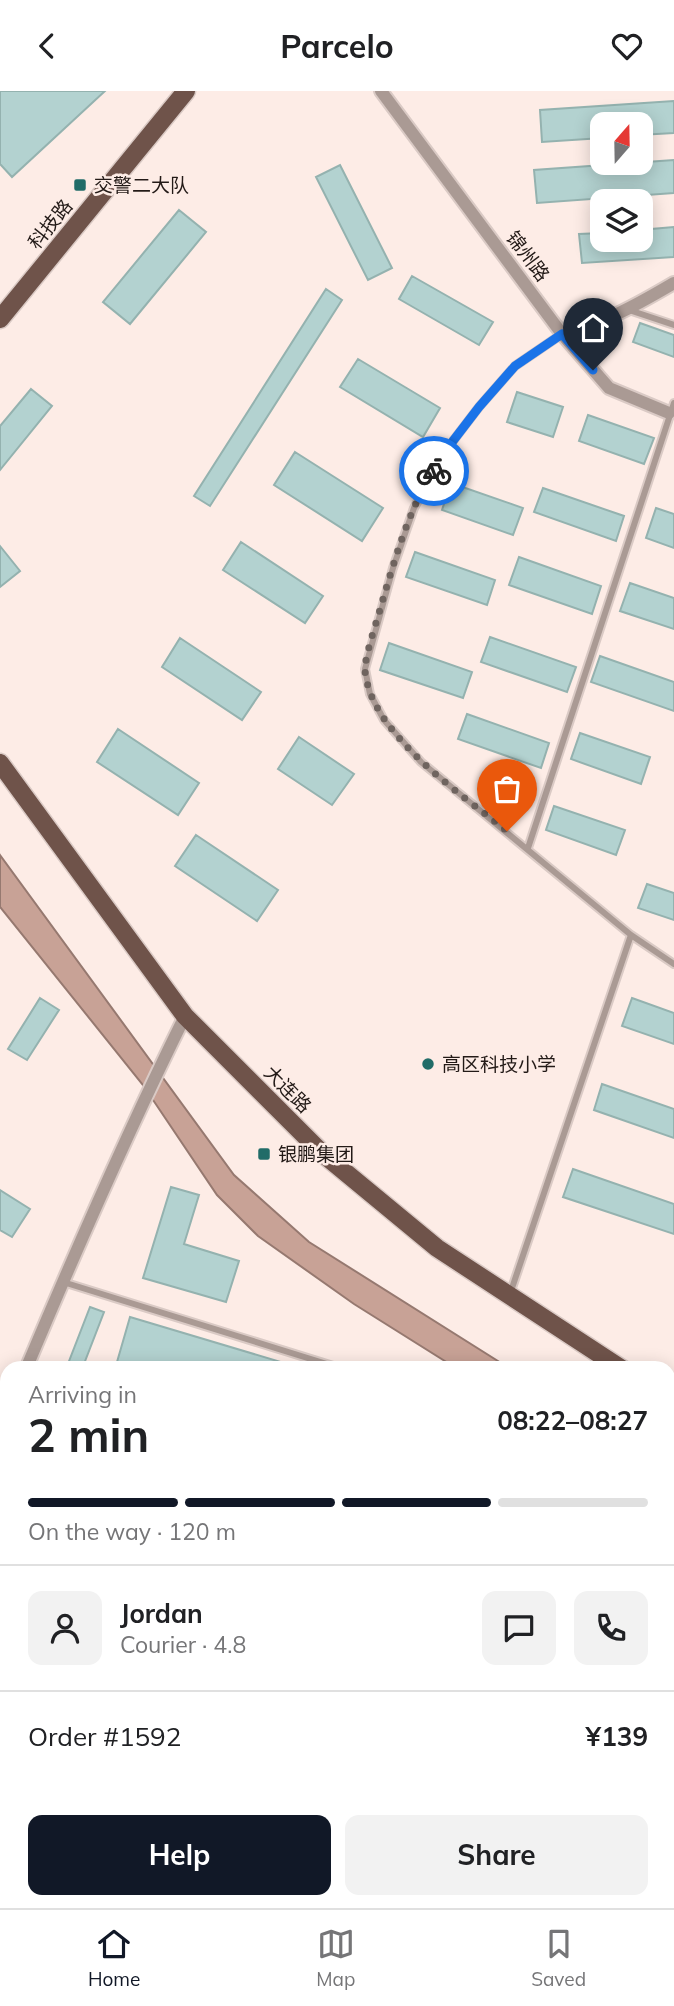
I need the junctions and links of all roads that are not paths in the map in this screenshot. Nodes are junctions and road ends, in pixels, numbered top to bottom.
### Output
1 (186, 91) edge
2 (381, 91) edge
3 (674, 283) edge
4 (629, 310) junction
5 (0, 319) edge
6 (674, 325) edge
7 (562, 334) junction
8 (672, 408) edge
9 (0, 763) edge
10 (528, 848) junction
11 (631, 935) junction
12 (674, 964) edge
13 (185, 1016) junction
14 (62, 1282) junction
15 (510, 1295) junction
16 (29, 1361) edge
17 (317, 1361) edge
18 (610, 1361) edge

1 - 5 main road, 科技路
2 - 7 street, 锦州路
3 - 4 street
4 - 6 lane
4 - 7 street
7 - 8 street, 锦州路
7 - 10 lane
8 - 10 lane
9 - 13 main road, 大连路
10 - 11 lane
11 - 12 lane
11 - 15 lane
13 - 14 street
13 - 15 main road, 大连路
14 - 16 street
14 - 17 lane
15 - 18 main road, 大连路

